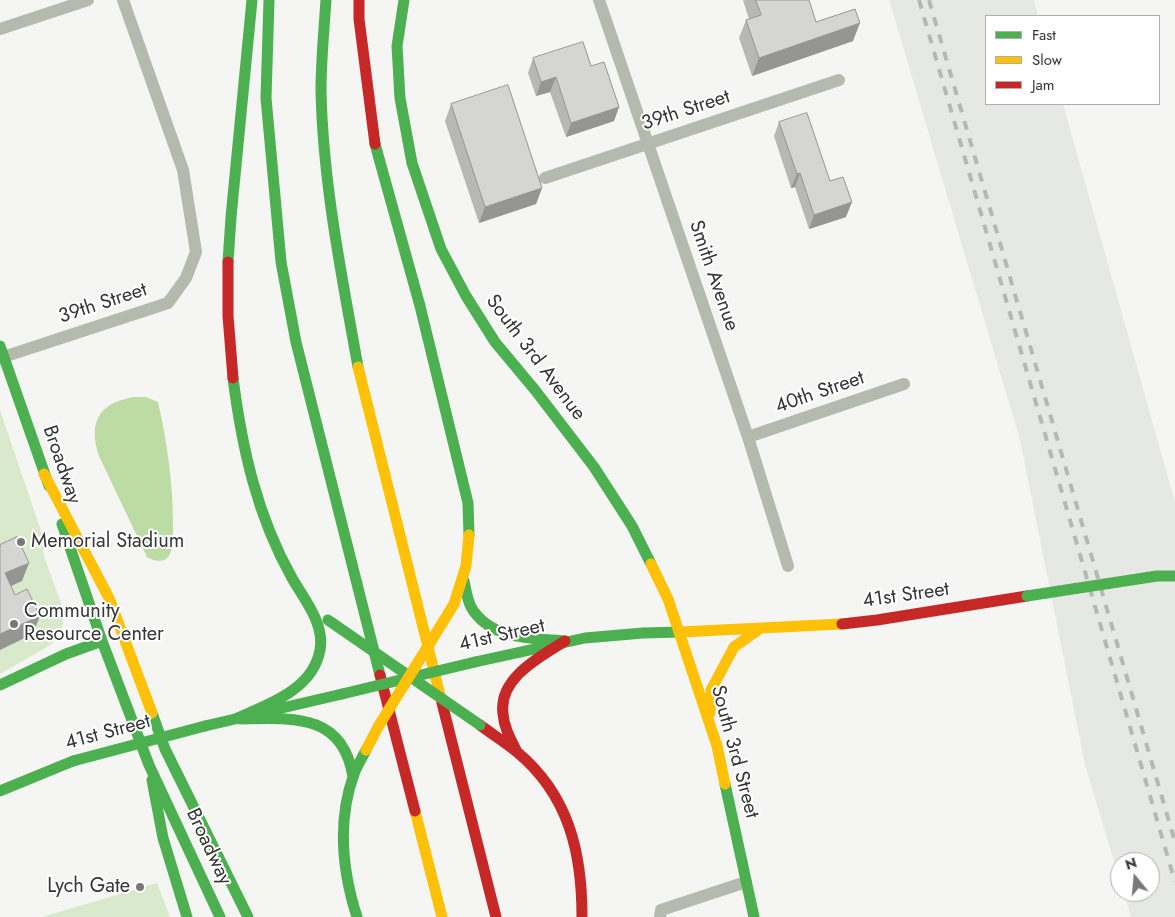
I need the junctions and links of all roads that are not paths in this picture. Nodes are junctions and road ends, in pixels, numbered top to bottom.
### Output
1 (88, 0) edge
2 (123, 0) edge
3 (252, 0) edge
4 (269, 0) edge
5 (326, 0) edge
6 (359, 0) edge
7 (404, 0) edge
8 (599, 0) edge
9 (0, 29) edge
10 (838, 80) dead end
11 (648, 144) junction
12 (545, 178) dead end
13 (1, 354) edge
14 (904, 384) dead end
15 (748, 437) junction
16 (44, 474) junction
17 (788, 566) dead end
18 (1175, 576) edge
19 (464, 581) junction
20 (307, 602) junction
21 (758, 630) junction
22 (680, 632) junction
23 (102, 641) junction
24 (565, 642) junction
25 (410, 678) junction
26 (0, 685) edge
27 (236, 719) junction
28 (710, 724) junction
29 (518, 753) junction
30 (149, 765) junction
31 (353, 778) junction
32 (0, 791) edge
33 (746, 882) junction
34 (660, 913) edge
35 (187, 917) edge
36 (220, 917) edge
37 (248, 917) edge
38 (357, 917) edge
39 (442, 917) edge
40 (496, 917) edge
41 (582, 917) edge
42 (754, 917) edge

1 - 9 street
2 - 13 street, 39th Street
3 - 20 main road
4 - 39 main road
5 - 40 main road
6 - 19 main road
7 - 22 main road, South 3rd Avenue
8 - 11 street, Smith Avenue
10 - 11 street, 39th Street
11 - 12 street, 39th Street
11 - 15 street, Smith Avenue
13 - 16 main road, Broadway
14 - 15 street, 40th Street
15 - 17 street, Smith Avenue
16 - 23 main road, Broadway
16 - 37 main road
18 - 21 main road, 41st Street, bridge
19 - 24 main road
19 - 25 main road, bridge
20 - 25 main road, bridge
20 - 27 main road
21 - 22 main road, 41st Street
21 - 28 main road
22 - 24 main road, 41st Street
22 - 28 main road, South 3rd Street
23 - 26 main road
23 - 30 main road, Broadway
24 - 25 main road, 41st Street, bridge
24 - 29 main road
25 - 27 main road, 41st Street, bridge
25 - 29 main road, bridge
25 - 31 main road, bridge
27 - 31 main road
27 - 32 main road, 41st Street, bridge
28 - 33 main road, South 3rd Street
29 - 41 main road
30 - 35 main road, Broadway
30 - 36 main road, Broadway
31 - 38 main road
33 - 34 street
33 - 42 main road

